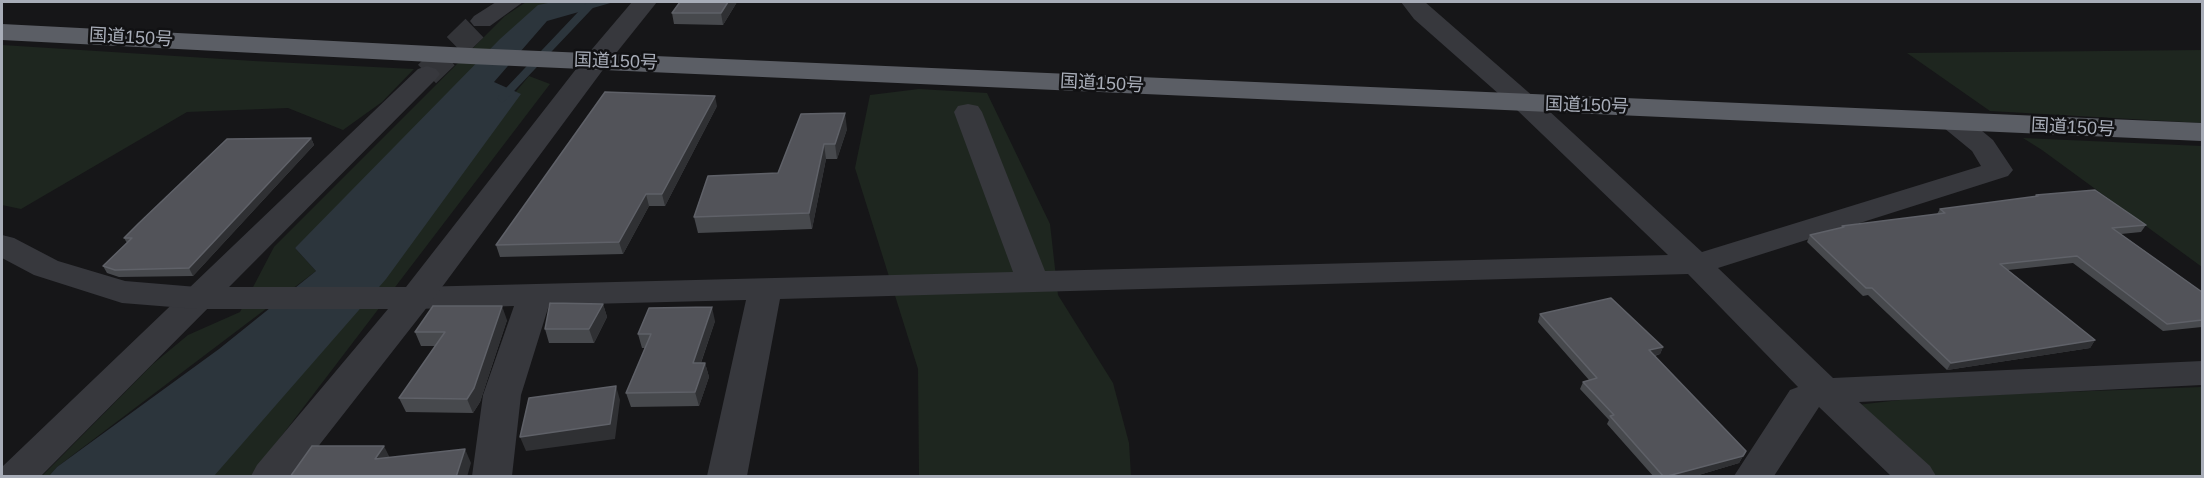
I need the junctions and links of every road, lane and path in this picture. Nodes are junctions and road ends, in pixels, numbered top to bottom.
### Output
1 (512, 2) edge
2 (645, 2) edge
3 (1413, 2) edge
4 (482, 21) tunnel mouth
5 (2, 32) edge
6 (588, 61) junction
7 (427, 74) tunnel mouth
8 (1526, 104) junction
9 (968, 112) dead end
10 (1954, 122) junction
11 (2202, 132) edge
12 (2, 245) edge
13 (1696, 264) junction
14 (1033, 282) junction
15 (765, 289) junction
16 (535, 295) junction
17 (197, 298) junction
18 (403, 298) junction
19 (2202, 373) edge
20 (1824, 391) junction
21 (17, 477) edge
22 (272, 477) edge
23 (492, 477) edge
24 (727, 477) edge
25 (1754, 477) edge
26 (1916, 477) edge

1 - 4 street
2 - 6 street
3 - 8 street
5 - 6 highway, 国道150号
6 - 8 highway, 国道150号
6 - 18 street
7 - 17 street
8 - 10 highway, 国道150号
8 - 13 street
9 - 14 street
10 - 11 highway, 国道150号
10 - 13 street
12 - 17 street
13 - 14 street
13 - 20 street
14 - 15 street
15 - 16 street
15 - 24 street
16 - 18 street
16 - 23 street
17 - 18 street
17 - 21 street
18 - 22 street
19 - 20 street
20 - 25 street
20 - 26 street

